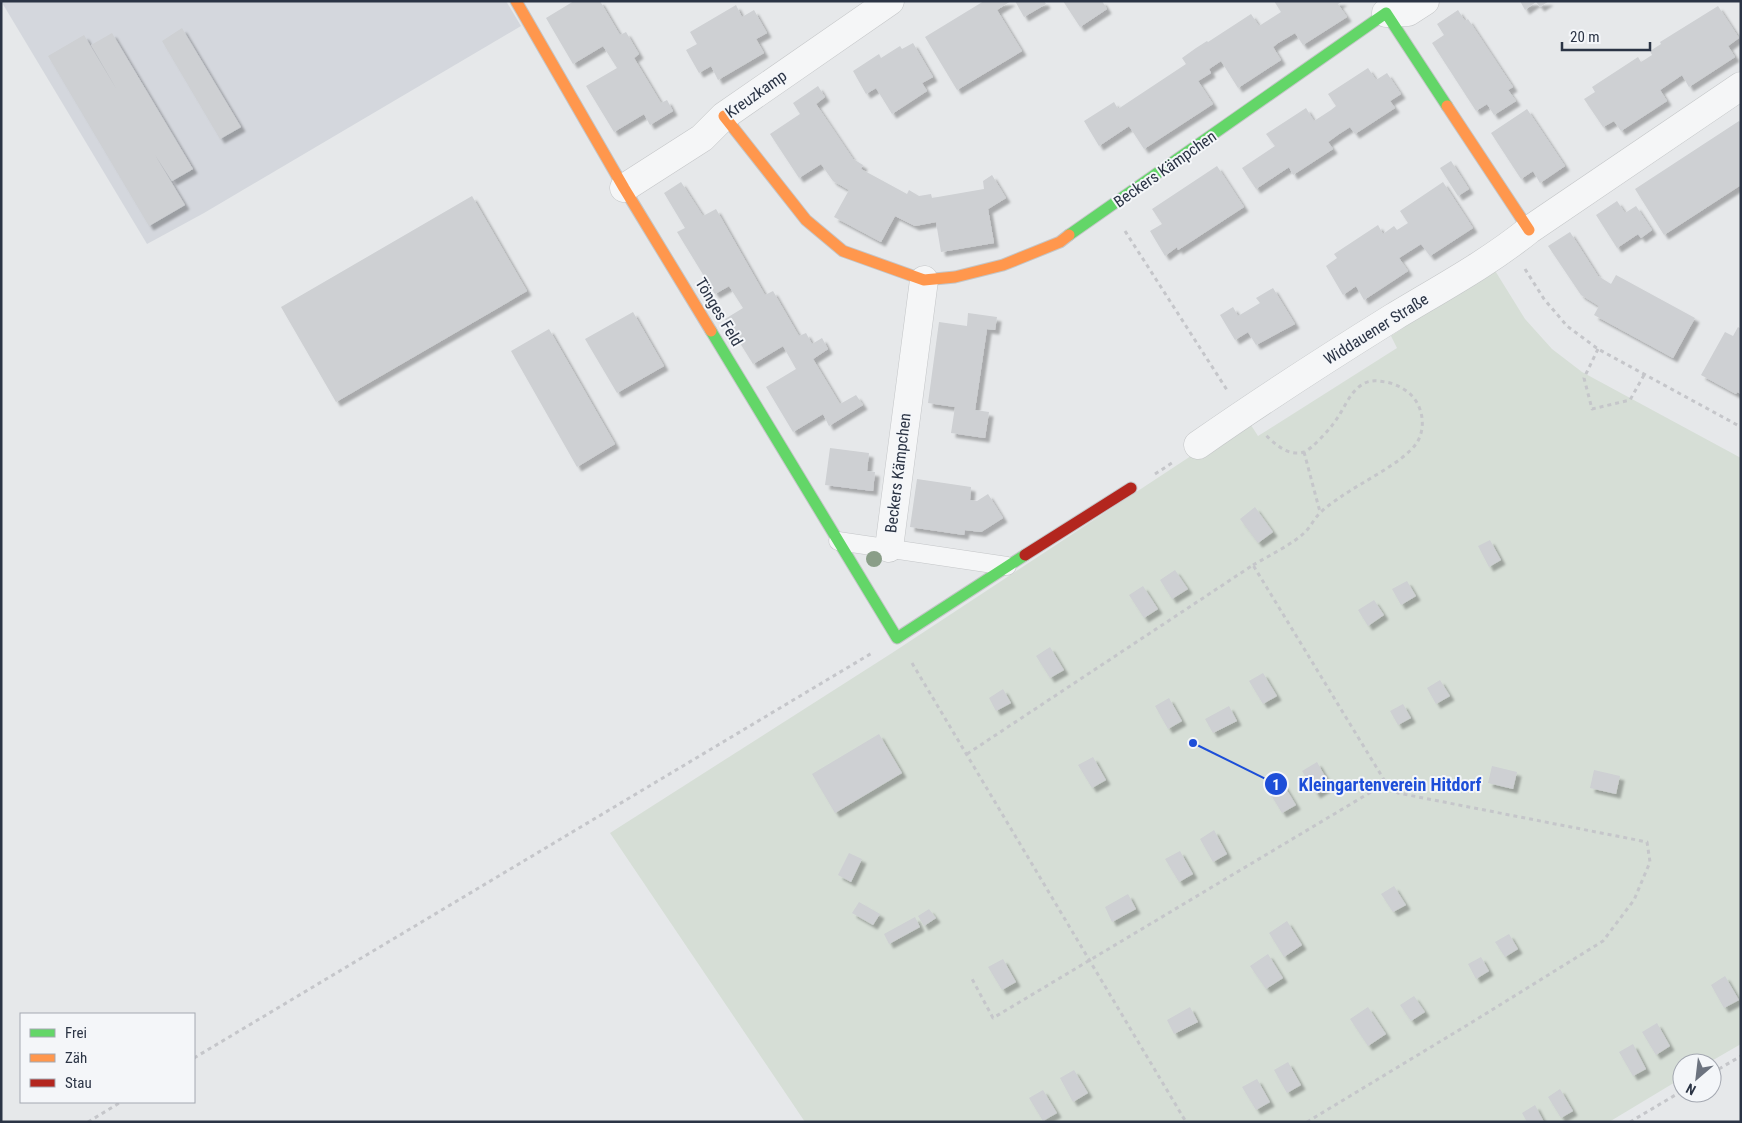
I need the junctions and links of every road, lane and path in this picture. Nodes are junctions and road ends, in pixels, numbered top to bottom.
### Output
1 (516, 1) edge
2 (890, 1) edge
3 (1425, 1) edge
4 (1386, 13) junction
5 (1741, 86) edge
6 (724, 116) junction
7 (624, 188) junction
8 (1110, 208) junction
9 (1519, 238) junction
10 (924, 280) junction
11 (1598, 349) junction
12 (1644, 375) junction
13 (1247, 412) junction
14 (1741, 427) edge
15 (1198, 446) joint
16 (1304, 452) junction
17 (1131, 488) joint
18 (1320, 512) junction
19 (838, 541) junction
20 (889, 548) junction
21 (1253, 565) junction
22 (1007, 566) junction
23 (897, 638) junction
24 (967, 754) junction
25 (1386, 783) junction
26 (1090, 959) junction
27 (971, 977) dead end
28 (1741, 1056) edge
29 (195, 1057) edge
30 (1722, 1067) edge
31 (1672, 1097) edge
32 (119, 1103) edge
33 (88, 1122) edge
34 (1186, 1122) edge
35 (1306, 1122) edge
36 (1630, 1122) edge

1 - 7 street, Tönges Feld
2 - 6 street, Kreuzkamp
3 - 4 street, Beckers Kämpchen
4 - 8 street, Beckers Kämpchen
4 - 9 street
5 - 9 street, Widdauener Straße
6 - 7 street, Kreuzkamp
6 - 10 street, Beckers Kämpchen
7 - 19 street, Tönges Feld
8 - 10 street, Beckers Kämpchen
8 - 13 path
9 - 11 path
9 - 13 street, Widdauener Straße
10 - 20 street, Beckers Kämpchen
11 - 12 path
11 - 12 path
12 - 14 path
13 - 15 street, Widdauener Straße
13 - 16 path
15 - 17 path
16 - 18 path
16 - 18 path
17 - 22 street
18 - 21 path
19 - 20 lane
19 - 23 street, Tönges Feld
20 - 22 lane
21 - 24 path
21 - 25 path
22 - 23 street
23 - 24 path
23 - 29 path
24 - 26 path
25 - 26 path
25 - 35 path
26 - 27 path
26 - 34 path
28 - 30 path
31 - 36 path
32 - 33 path

